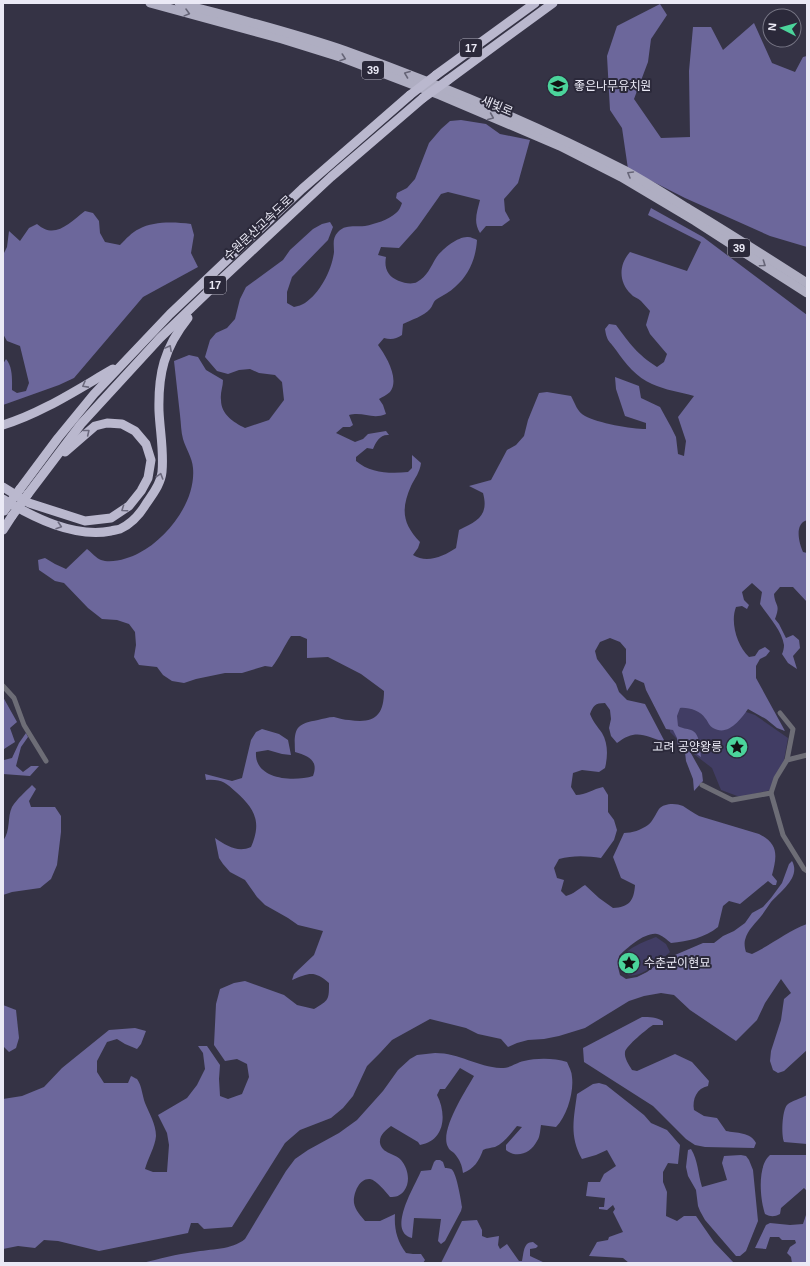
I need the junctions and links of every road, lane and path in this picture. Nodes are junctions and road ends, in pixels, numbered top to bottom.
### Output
1 (150, 3) edge
2 (178, 3) edge
3 (535, 3) edge
4 (553, 3) edge
5 (284, 36) junction
6 (662, 196) junction
7 (807, 283) edge
8 (212, 288) junction
9 (807, 293) edge
10 (120, 366) junction
11 (3, 425) edge
12 (48, 468) junction
13 (3, 487) edge
14 (24, 491) junction
15 (3, 499) edge
16 (6, 513) edge
17 (3, 530) edge
18 (3, 686) edge
19 (780, 713) dead end
20 (807, 755) edge
21 (46, 760) dead end
22 (787, 760) junction
23 (702, 785) dead end
24 (771, 793) junction
25 (807, 871) edge

1 -> 5 highway, 새빛로 / 39
2 - 5 highway, 새빛로 / 39
3 - 10 highway, 수원문산고속도로 / 17, bridge
4 - 8 highway, 수원문산고속도로 / 17, bridge
5 - 6 highway, 새빛로 / 39
6 - 7 highway, 새빛로 / 39
6 -> 9 highway, 새빛로 / 39
8 - 12 highway, 수원문산고속도로 / 17
15 -> 8 highway
10 -> 11 highway
10 - 14 highway, 수원문산고속도로 / 17
12 -> 13 highway
12 - 14 highway, 수원문산고속도로 / 17
14 - 16 highway, 수원문산고속도로 / 17, bridge
16 - 17 highway, 수원문산고속도로 / 17
18 - 21 street
19 - 22 street
20 - 22 street
22 - 24 street
23 - 24 street
24 - 25 street

